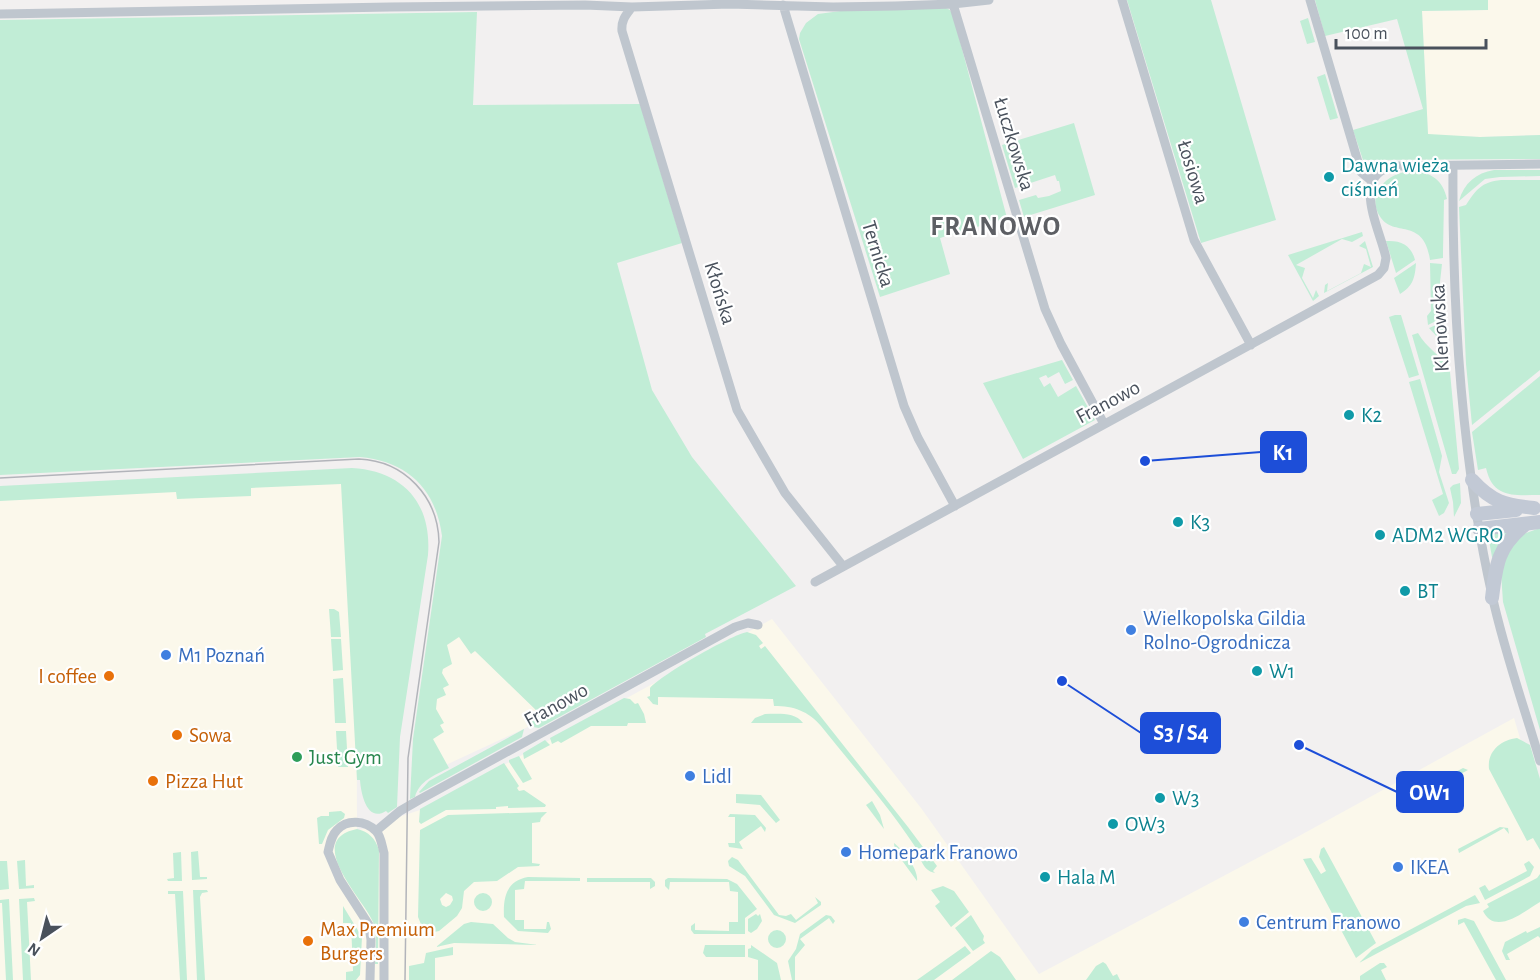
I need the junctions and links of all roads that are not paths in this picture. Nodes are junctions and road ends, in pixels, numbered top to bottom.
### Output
1 (989, 0) edge
2 (1122, 0) edge
3 (1310, 0) edge
4 (953, 4) junction
5 (783, 5) junction
6 (632, 6) junction
7 (0, 14) edge
8 (1540, 164) edge
9 (1452, 166) junction
10 (1373, 182) junction
11 (1251, 345) junction
12 (1104, 424) junction
13 (1472, 480) junction
14 (955, 506) junction
15 (1537, 508) edge
16 (1477, 514) junction
17 (1533, 523) edge
18 (1479, 529) junction
19 (843, 566) junction
20 (815, 582) dead end
21 (1492, 598) junction
22 (758, 626) dead end
23 (1540, 760) edge
24 (376, 831) junction
25 (370, 980) edge
26 (384, 980) edge

1 - 4 street
2 - 11 street, Łosiowa
3 - 10 street
4 - 5 street
4 - 12 street, Łuczkowska
5 - 6 street
5 - 14 street, Ternicka
6 - 7 street
6 - 19 street, Kłońska
8 - 9 street
9 - 10 street
9 - 13 street, Klenowska
10 - 11 street, Franowo
11 - 12 street, Franowo
12 - 14 street, Franowo
13 - 15 main road
13 - 16 street, Klenowska
14 - 19 street, Franowo
15 - 16 main road
16 - 18 street, Klenowska
17 - 18 main road
17 - 21 main road
18 - 21 street, Klenowska
19 - 20 street, Franowo
21 - 23 street, Klenowska
22 - 24 street, Franowo
24 - 25 street
24 - 26 street

